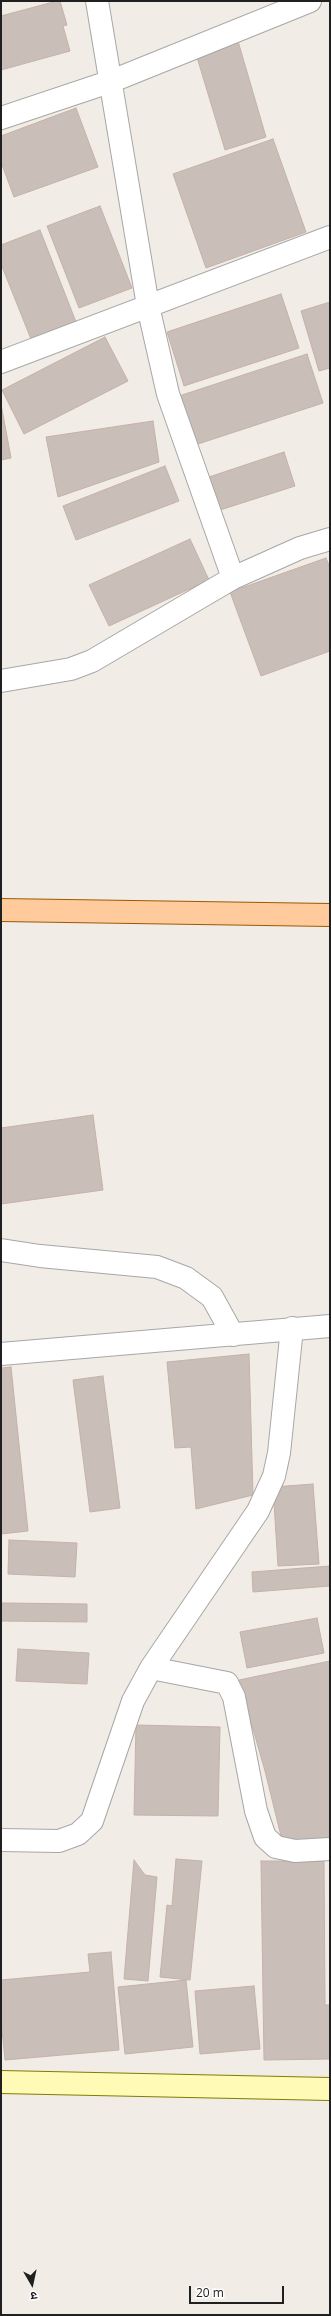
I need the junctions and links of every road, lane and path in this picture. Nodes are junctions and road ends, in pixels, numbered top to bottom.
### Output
1 (97, 1) edge
2 (298, 3) edge
3 (112, 81) junction
4 (1, 118) edge
5 (330, 237) edge
6 (148, 306) junction
7 (1, 362) edge
8 (330, 540) edge
9 (233, 578) junction
10 (1, 681) edge
11 (1, 910) edge
12 (330, 915) edge
13 (1, 1250) edge
14 (330, 1326) edge
15 (292, 1328) junction
16 (233, 1335) junction
17 (1, 1354) edge
18 (151, 1668) junction
19 (1, 1840) edge
20 (330, 1849) edge
21 (1, 2082) edge
22 (330, 2089) edge

1 - 3 street
2 - 3 street
3 - 4 street
3 - 6 street
5 - 6 street
6 - 7 street
6 - 9 street
8 - 9 street
9 - 10 street
11 - 12 main road
13 - 16 street
14 - 15 street
15 - 16 street
15 - 18 street
16 - 17 street
18 - 19 street
18 - 20 street
21 - 22 street

